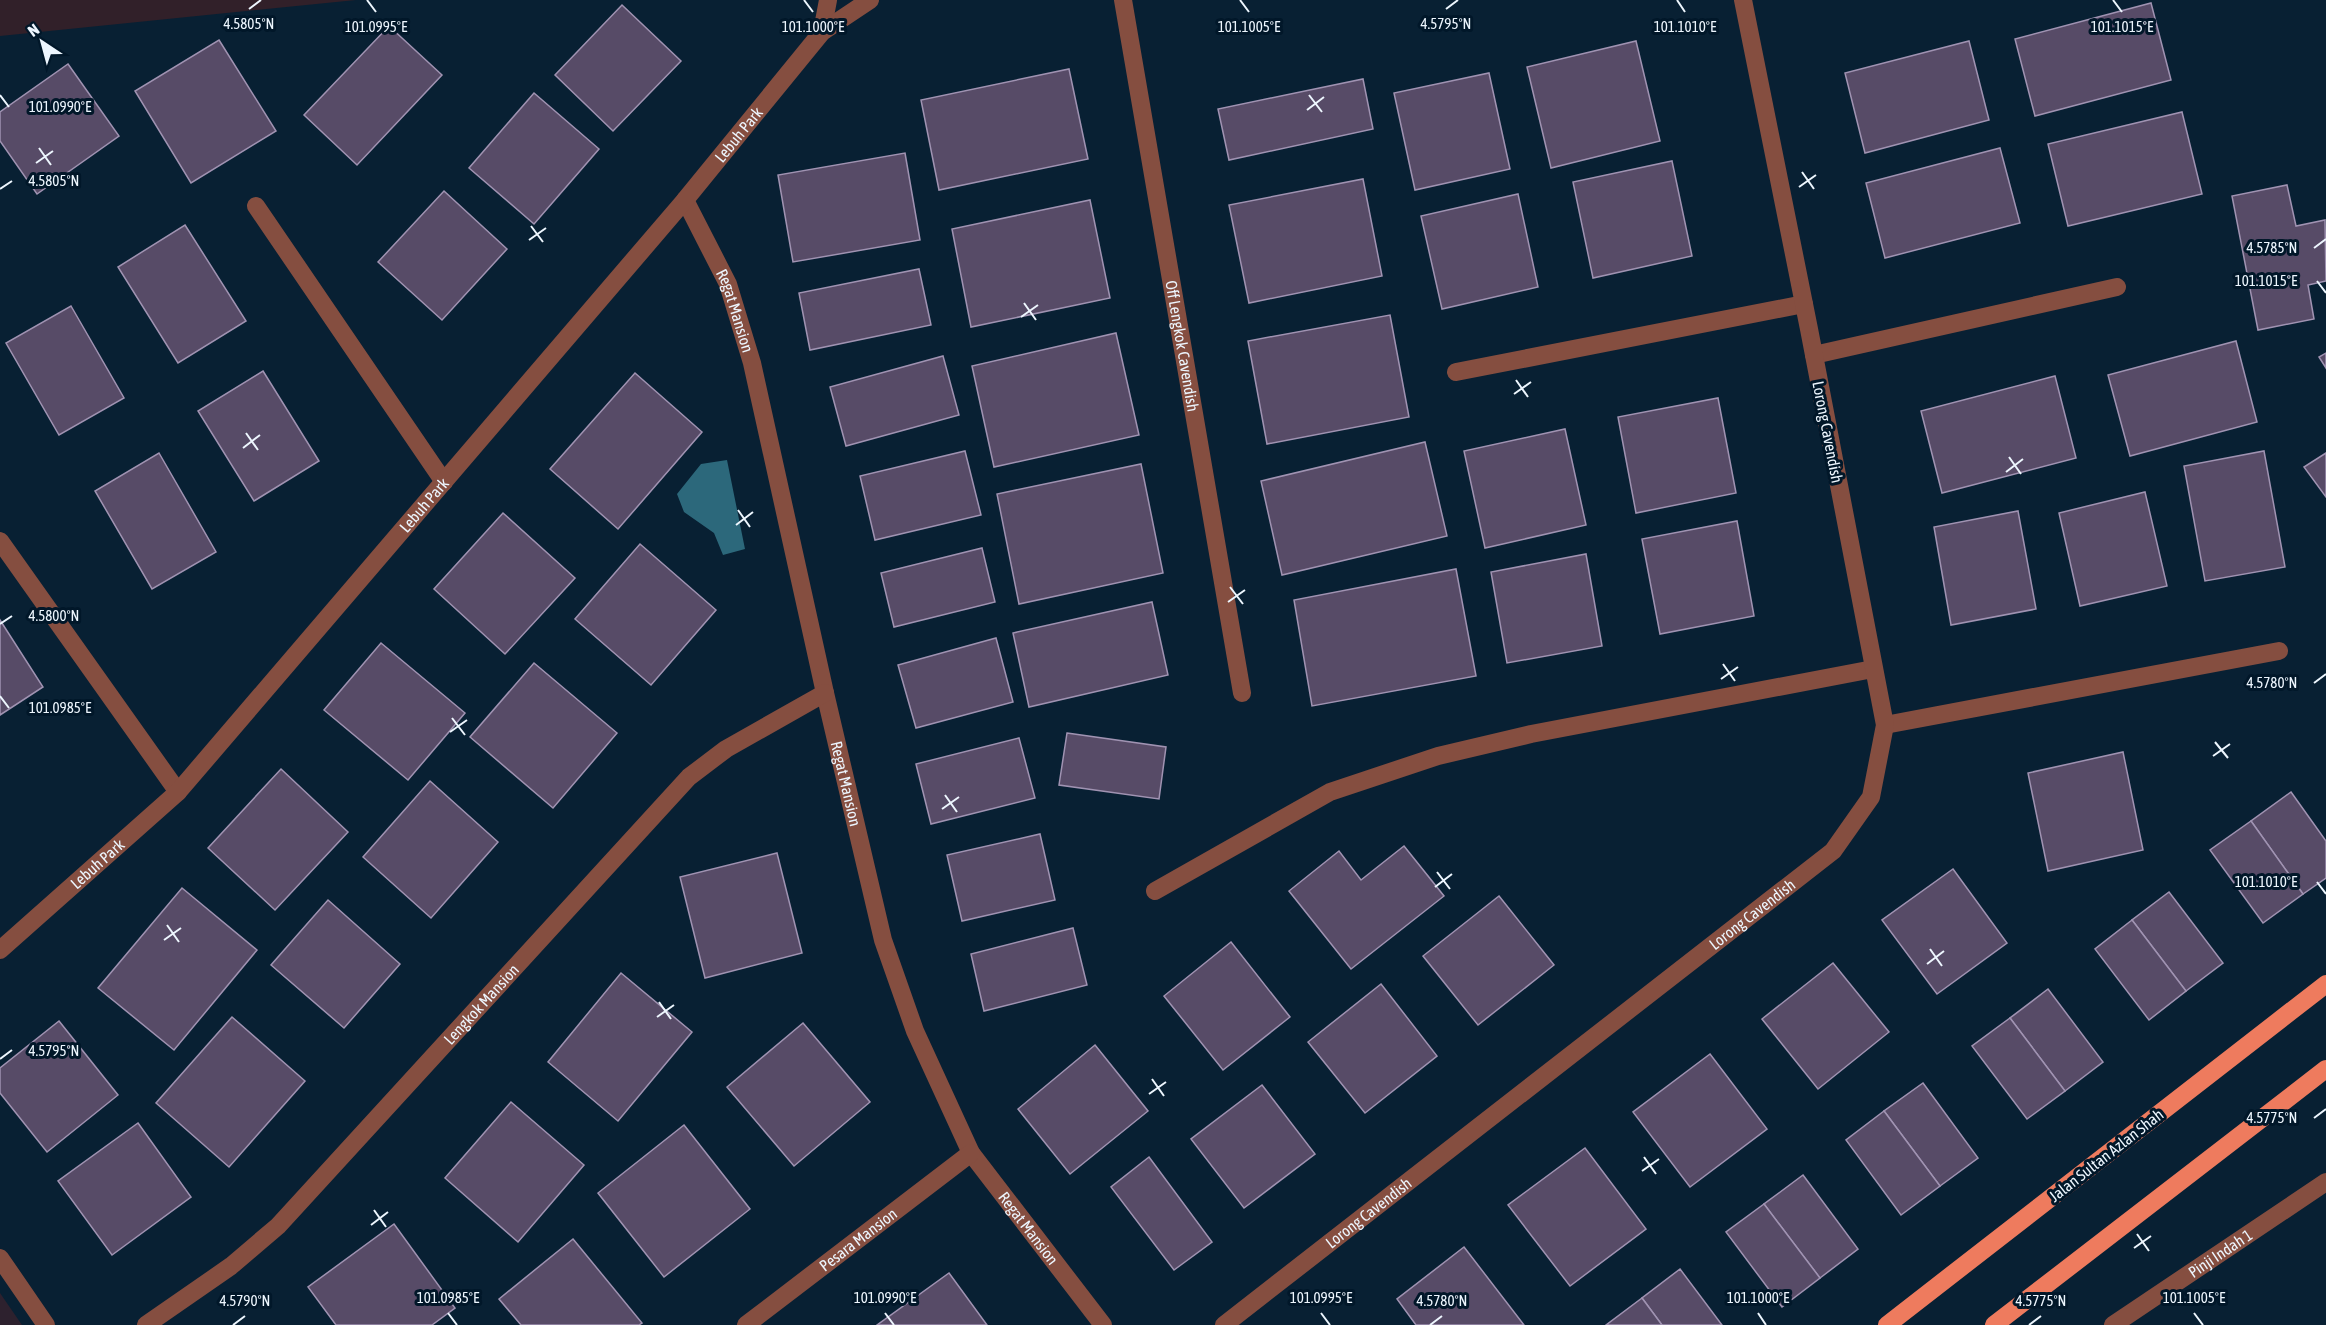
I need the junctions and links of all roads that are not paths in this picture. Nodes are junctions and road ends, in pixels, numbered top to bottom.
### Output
1 (828, 0) edge
2 (870, 0) edge
3 (1123, 0) edge
4 (1743, 0) edge
5 (822, 32) junction
6 (685, 200) junction
7 (256, 206) dead end
8 (2117, 287) dead end
9 (1804, 304) junction
10 (1814, 355) junction
11 (1456, 372) dead end
12 (444, 482) junction
13 (1, 544) edge
14 (2279, 651) dead end
15 (1873, 669) junction
16 (825, 693) junction
17 (1242, 693) dead end
18 (1885, 725) junction
19 (178, 792) junction
20 (1155, 891) dead end
21 (0, 950) edge
22 (2326, 984) edge
23 (2326, 1069) edge
24 (971, 1153) junction
25 (2326, 1182) edge
26 (0, 1258) edge
27 (46, 1325) edge
28 (146, 1325) edge
29 (746, 1325) edge
30 (1102, 1325) edge
31 (1224, 1325) edge
32 (1887, 1325) edge
33 (1994, 1325) edge
34 (2113, 1325) edge

1 - 5 street
2 - 5 street
3 - 17 street, Off Lengkok Cavendish
4 - 9 street, Lorong Cavendish
5 - 6 street, Lebuh Park
6 - 12 street, Lebuh Park
6 - 16 street, Regat Mansion
7 - 12 street
8 - 10 street
9 - 10 street, Lorong Cavendish
9 - 11 street
10 - 15 street, Lorong Cavendish
12 - 19 street, Lebuh Park
13 - 19 street
14 - 18 street
15 - 18 street, Lorong Cavendish
15 - 20 street
16 - 24 street, Regat Mansion
16 - 28 street, Lengkok Mansion
18 - 31 street, Lorong Cavendish
19 - 21 street, Lebuh Park
22 - 32 main road, Jalan Sultan Azlan Shah
23 - 33 main road
24 - 29 street, Pesara Mansion
24 - 30 street, Regat Mansion
25 - 34 street, Pinji Indah 1
26 - 27 street

